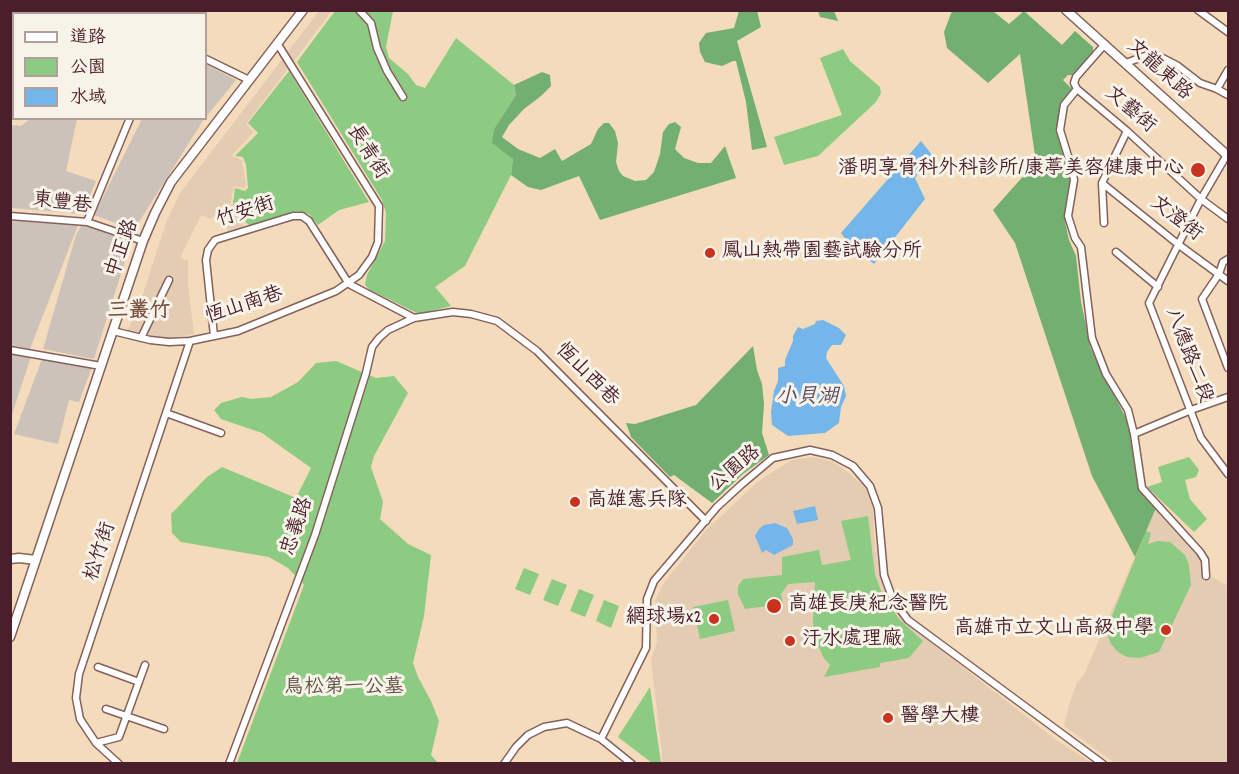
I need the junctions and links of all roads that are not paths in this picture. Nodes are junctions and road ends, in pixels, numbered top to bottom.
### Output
1 (303, 10) edge
2 (358, 10) edge
3 (1066, 10) edge
4 (1198, 10) edge
5 (1228, 32) edge
6 (277, 43) junction
7 (1105, 44) junction
8 (207, 59) edge
9 (1126, 63) junction
10 (1228, 70) edge
11 (249, 80) junction
12 (1077, 89) junction
13 (1217, 89) junction
14 (1228, 95) edge
15 (403, 97) dead end
16 (129, 120) edge
17 (1127, 131) junction
18 (1228, 154) edge
19 (1102, 183) junction
20 (1201, 199) junction
21 (10, 216) edge
22 (1228, 219) edge
23 (87, 222) junction
24 (1104, 223) dead end
25 (143, 241) junction
26 (1179, 245) junction
27 (1116, 252) dead end
28 (1228, 259) edge
29 (1219, 274) junction
30 (169, 280) dead end
31 (1228, 281) edge
32 (349, 284) junction
33 (1158, 287) junction
34 (414, 318) junction
35 (113, 331) junction
36 (214, 336) junction
37 (141, 338) junction
38 (189, 341) junction
39 (10, 350) edge
40 (101, 366) junction
41 (1228, 368) edge
42 (1228, 397) edge
43 (1191, 410) junction
44 (166, 413) junction
45 (221, 433) dead end
46 (1134, 434) junction
47 (1228, 474) edge
48 (706, 521) junction
49 (10, 559) edge
50 (36, 560) junction
51 (1206, 576) dead end
52 (10, 637) edge
53 (145, 665) dead end
54 (98, 668) dead end
55 (139, 682) junction
56 (105, 709) dead end
57 (127, 716) junction
58 (164, 729) dead end
59 (601, 739) junction
60 (96, 743) junction
61 (119, 764) edge
62 (228, 764) edge
63 (504, 764) edge
64 (632, 764) edge
65 (1102, 764) edge

1 - 6 main road, 中正路
2 - 15 street
3 - 7 main road, 文龍東路
4 - 5 street
6 - 11 main road, 中正路
6 - 32 street, 長青街
7 - 9 main road, 文龍東路
7 - 12 street, 文藝街
8 - 11 street
9 - 13 street
9 - 18 main road, 文龍東路
10 - 13 street
11 - 25 main road, 中正路
12 - 17 street, 文藝街
12 - 46 street
13 - 14 street
16 - 23 street
17 - 19 street
17 - 20 street, 文藝街
18 - 20 street, 八德路二段
19 - 24 street
19 - 26 street, 文澄街
20 - 22 street, 文藝街
20 - 26 street, 八德路二段
21 - 23 street, 東豐巷
23 - 25 street, 東豐巷
25 - 35 main road, 中正路
26 - 29 street, 文澄街
26 - 33 street, 八德路二段
27 - 33 street
28 - 29 street
29 - 31 street, 文澄街
29 - 41 street
30 - 37 street
32 - 34 street
32 - 36 street, 恆山南巷
32 - 36 street, 竹安街
33 - 43 street, 八德路二段
34 - 48 street, 恆山西巷
34 - 62 street, 忠義路
35 - 37 street, 恆山南巷
35 - 40 main road, 中正路
36 - 38 street, 恆山南巷
37 - 38 street, 恆山南巷
38 - 44 street, 松竹街
39 - 40 street
40 - 50 main road, 中正路
42 - 43 street
43 - 46 street
43 - 47 street, 八德路二段
44 - 45 street
44 - 60 street, 松竹街
46 - 51 street
48 - 59 street, 公園路
48 - 65 street, 公園路
49 - 50 main road
50 - 52 main road, 中正路
53 - 55 street
54 - 55 street
55 - 57 street
56 - 57 street
57 - 58 street
57 - 60 street
59 - 63 street
59 - 64 street
60 - 61 street, 松竹街

